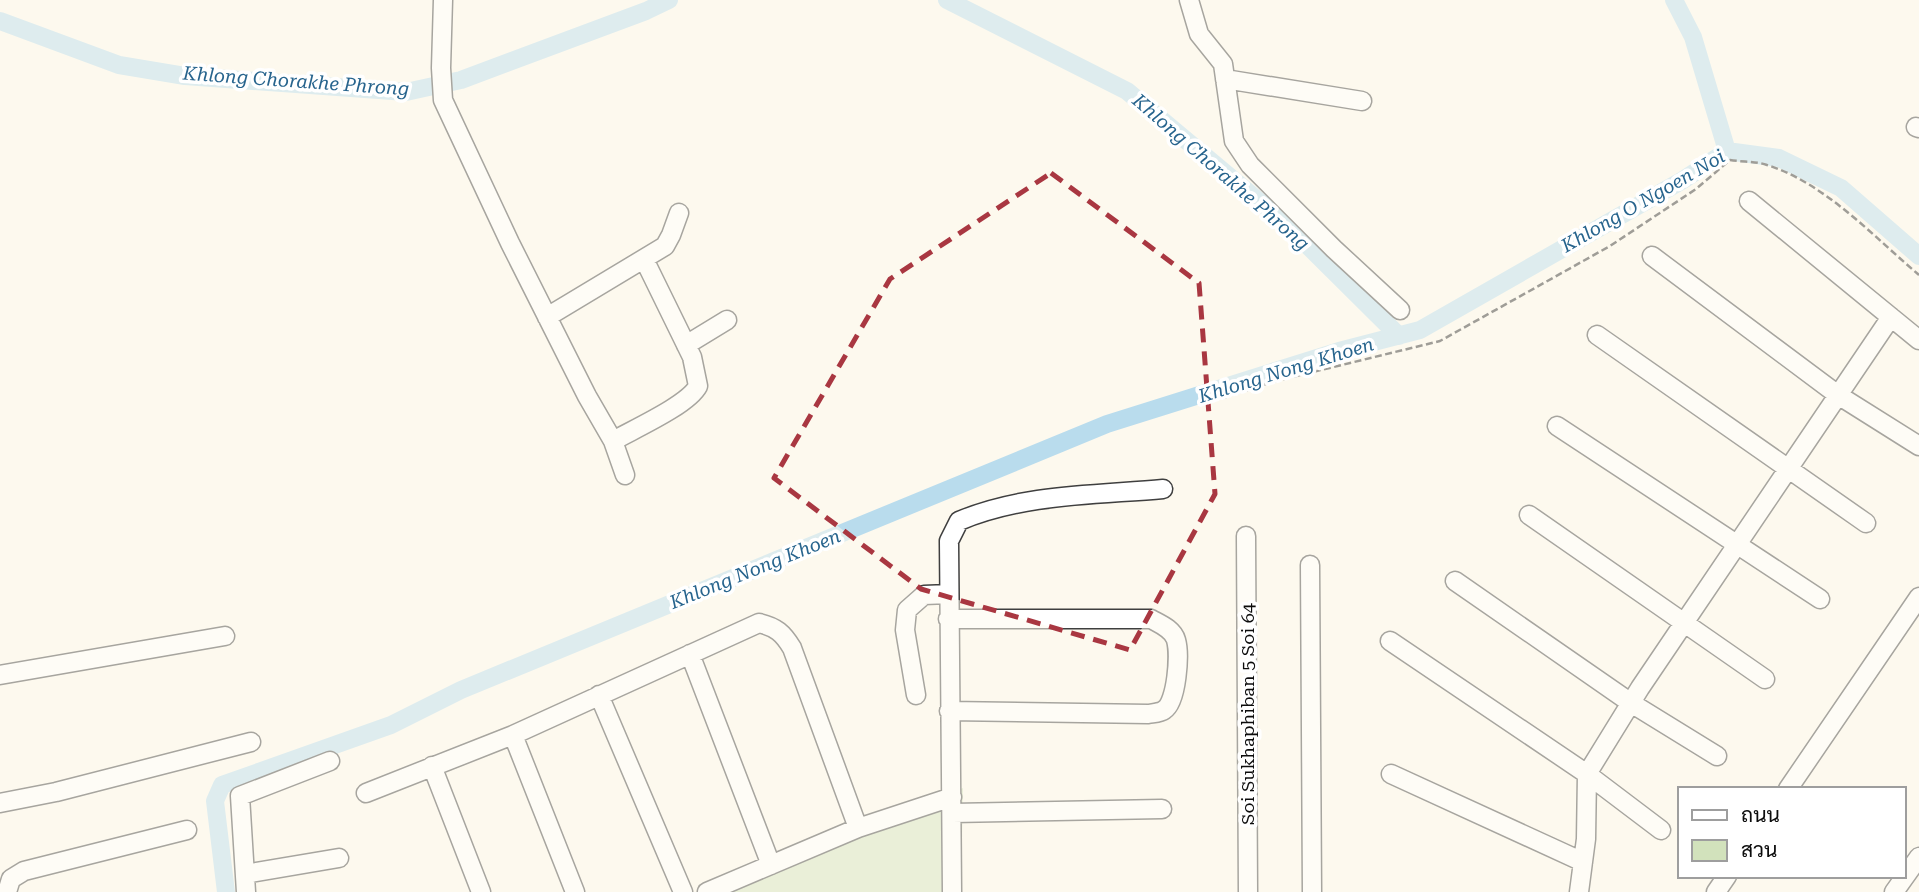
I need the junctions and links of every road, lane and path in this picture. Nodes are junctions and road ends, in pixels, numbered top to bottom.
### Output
1 (443, 0) edge
2 (1189, 0) edge
3 (1225, 79) junction
4 (1362, 102) dead end
5 (1749, 201) dead end
6 (679, 213) dead end
7 (1652, 256) dead end
8 (644, 259) junction
9 (1919, 275) edge
10 (1400, 310) dead end
11 (547, 317) junction
12 (1891, 317) junction
13 (727, 320) dead end
14 (1597, 335) dead end
15 (1919, 340) edge
16 (686, 345) junction
17 (1838, 395) junction
18 (1223, 398) dead end
19 (1557, 426) dead end
20 (613, 441) junction
21 (1919, 446) edge
22 (1787, 469) junction
23 (625, 475) dead end
24 (1163, 489) dead end
25 (1529, 515) dead end
26 (1866, 523) dead end
27 (1246, 536) dead end
28 (1736, 544) junction
29 (1310, 565) dead end
30 (1455, 581) dead end
31 (949, 594) junction
32 (1919, 597) edge
33 (1820, 599) dead end
34 (948, 619) junction
35 (1683, 624) junction
36 (225, 636) dead end
37 (1390, 641) dead end
38 (690, 654) junction
39 (0, 676) edge
40 (1765, 679) dead end
41 (599, 695) junction
42 (916, 695) dead end
43 (1630, 703) junction
44 (949, 711) junction
45 (513, 735) junction
46 (251, 742) dead end
47 (1717, 757) dead end
48 (330, 761) dead end
49 (432, 766) junction
50 (1391, 774) dead end
51 (1587, 774) junction
52 (1789, 787) edge
53 (366, 793) dead end
54 (0, 803) edge
55 (953, 805) junction
56 (1162, 809) dead end
57 (858, 828) junction
58 (187, 830) dead end
59 (1661, 830) dead end
60 (1919, 857) edge
61 (339, 858) dead end
62 (1583, 862) junction
63 (771, 865) junction
64 (1905, 877) edge
65 (245, 883) edge
66 (7, 892) edge
67 (481, 892) edge
68 (575, 892) edge
69 (684, 892) edge
70 (707, 892) edge
71 (952, 892) edge
72 (1248, 892) edge
73 (1312, 892) edge
74 (1579, 892) edge

1 - 11 street
2 - 3 street
3 - 4 street
3 - 10 street
5 - 12 street
6 - 8 street
7 - 17 street
8 - 11 street
8 - 16 street
9 - 18 path
11 - 20 street
12 - 15 street
12 - 17 street
13 - 16 street
14 - 22 street
16 - 20 street
17 - 21 street
17 - 22 street
19 - 28 street
20 - 23 street
22 - 26 street
22 - 28 street
24 - 31 street
25 - 35 street
27 - 72 street, Soi Sukhaphiban 5 Soi 64
28 - 33 street
28 - 35 street
29 - 73 street
30 - 43 street
31 - 34 street
31 - 42 street
32 - 52 street
34 - 44 street
34 - 44 street
35 - 40 street
35 - 43 street
36 - 39 street
37 - 51 street
38 - 41 street
38 - 57 street
38 - 63 street
41 - 45 street
41 - 69 street
43 - 47 street
43 - 51 street
44 - 55 street
45 - 49 street
45 - 68 street
46 - 54 street
48 - 65 street
49 - 53 street
49 - 67 street
50 - 62 street
51 - 59 street
51 - 62 street
55 - 56 street
55 - 57 street
55 - 71 street
57 - 63 street
58 - 66 street
60 - 64 street
61 - 65 street
62 - 74 street
63 - 70 street

